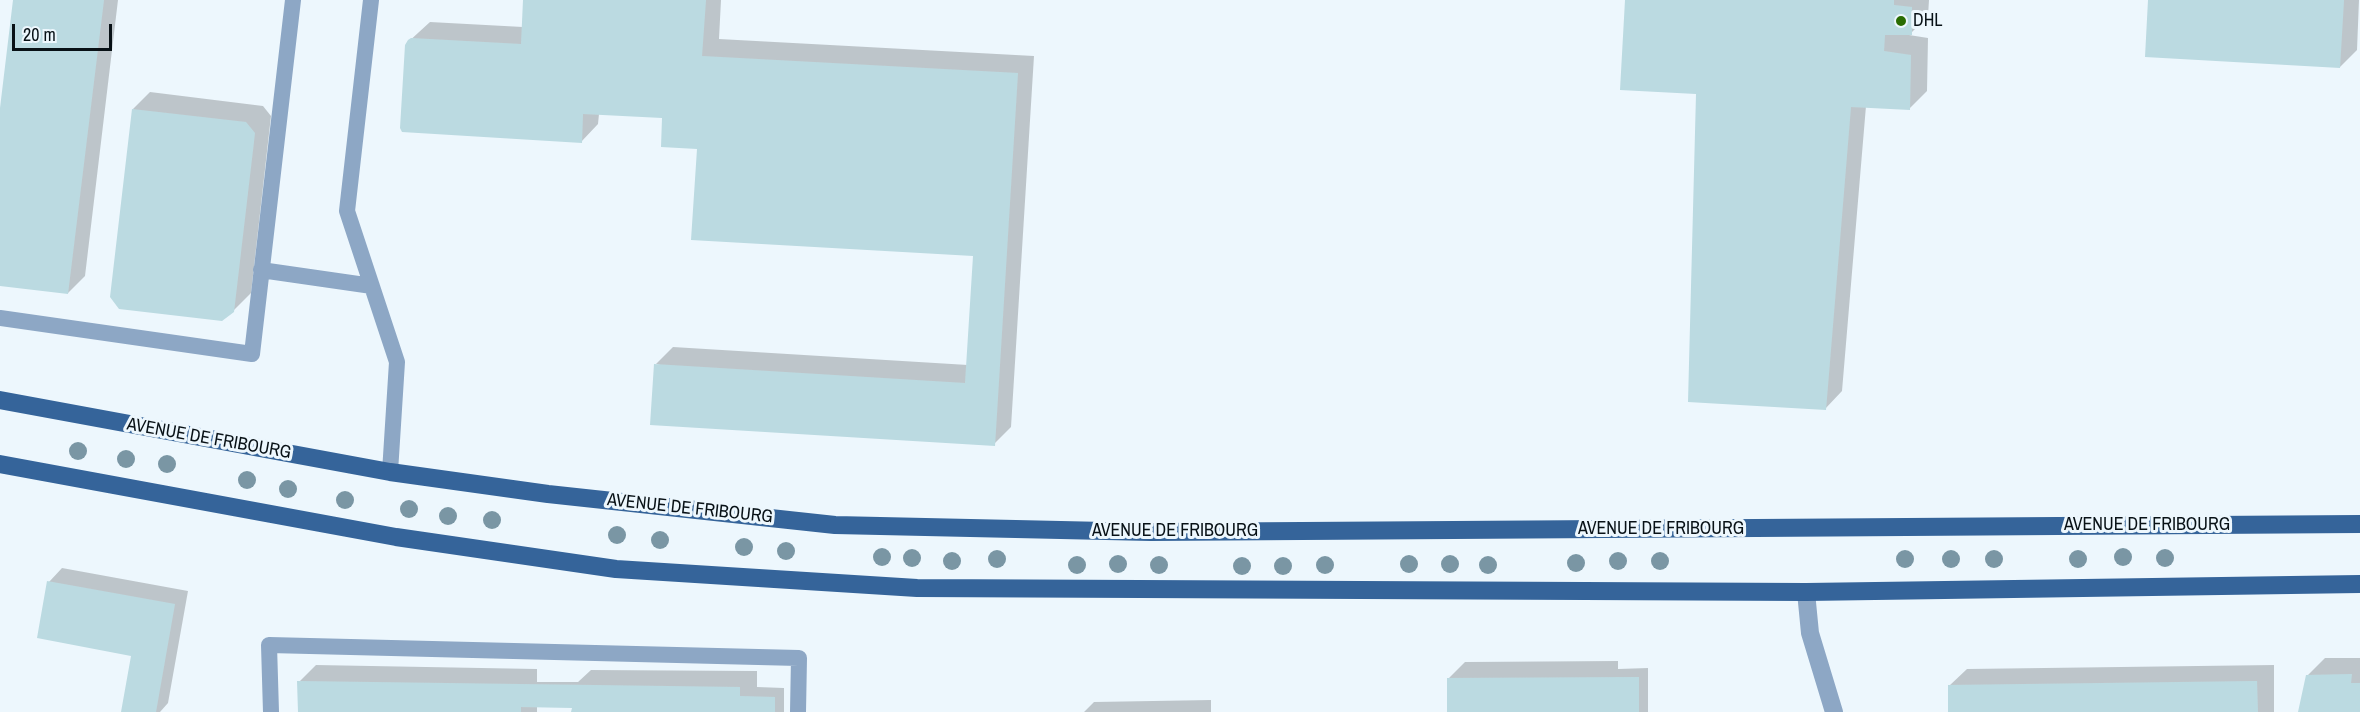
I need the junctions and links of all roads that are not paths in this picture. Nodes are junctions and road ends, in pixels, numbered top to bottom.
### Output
1 (293, 0) edge
2 (371, 0) edge
3 (261, 270) junction
4 (372, 286) junction
5 (0, 318) edge
6 (0, 400) edge
7 (0, 464) edge
8 (390, 472) junction
9 (2360, 524) edge
10 (2360, 584) edge
11 (1806, 592) junction
12 (271, 712) edge
13 (798, 712) edge
14 (1834, 712) edge

1 - 3 lane
2 - 4 lane
3 - 4 lane
3 - 5 lane
4 - 8 lane
6 - 8 main road, AVENUE DE FRIBOURG
7 - 11 main road
8 - 9 main road, AVENUE DE FRIBOURG
10 - 11 main road
11 - 14 street
12 - 13 lane

